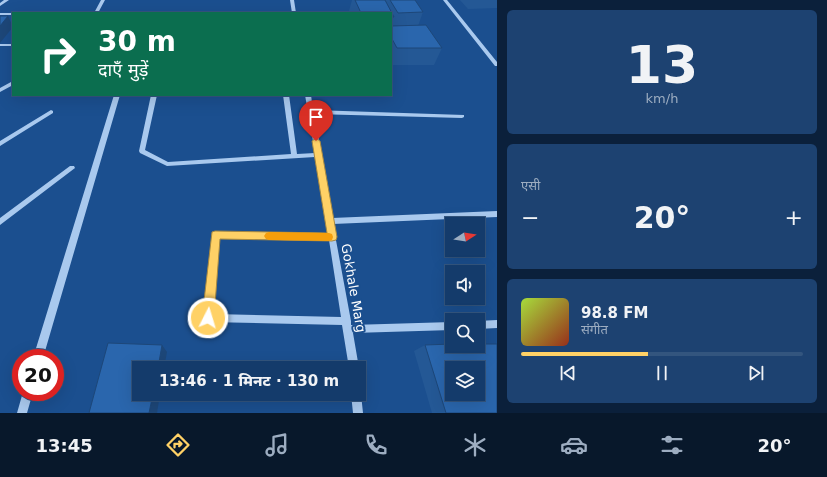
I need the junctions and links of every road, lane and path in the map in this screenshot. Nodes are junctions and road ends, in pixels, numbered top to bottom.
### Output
1 (7, 0) edge
2 (103, 0) edge
3 (292, 0) edge
4 (445, 0) edge
5 (0, 5) edge
6 (97, 12) edge
7 (294, 12) edge
8 (0, 14) edge
9 (12, 14) edge
10 (0, 45) edge
11 (12, 45) edge
12 (497, 65) edge
13 (11, 84) dead end
14 (0, 90) edge
15 (117, 96) edge
16 (154, 96) edge
17 (286, 96) edge
18 (308, 96) edge
19 (51, 112) dead end
20 (311, 112) junction
21 (462, 116) dead end
22 (0, 144) edge
23 (319, 155) junction
24 (294, 156) junction
25 (72, 168) dead end
26 (497, 214) edge
27 (330, 221) junction
28 (0, 222) edge
29 (332, 237) junction
30 (497, 324) edge
31 (347, 325) junction
32 (485, 325) edge
33 (445, 326) edge
34 (41, 349) edge
35 (353, 361) edge
36 (25, 401) edge
37 (357, 401) edge
38 (22, 413) edge
39 (358, 413) edge

1 - 5 street
2 - 6 street
3 - 7 street
4 - 12 street
8 - 9 street
10 - 11 street
13 - 14 street
15 - 34 street
16 - 24 street
17 - 24 street
18 - 20 street, Gokhale Marg
19 - 22 street
20 - 21 street
20 - 23 street, Gokhale Marg
23 - 24 street
23 - 27 street, Gokhale Marg
25 - 28 street
26 - 27 street
27 - 29 street, Gokhale Marg
29 - 31 street, Gokhale Marg
29 - 31 street
30 - 32 street
31 - 33 street
31 - 35 street, Gokhale Marg
36 - 38 street
37 - 39 street

